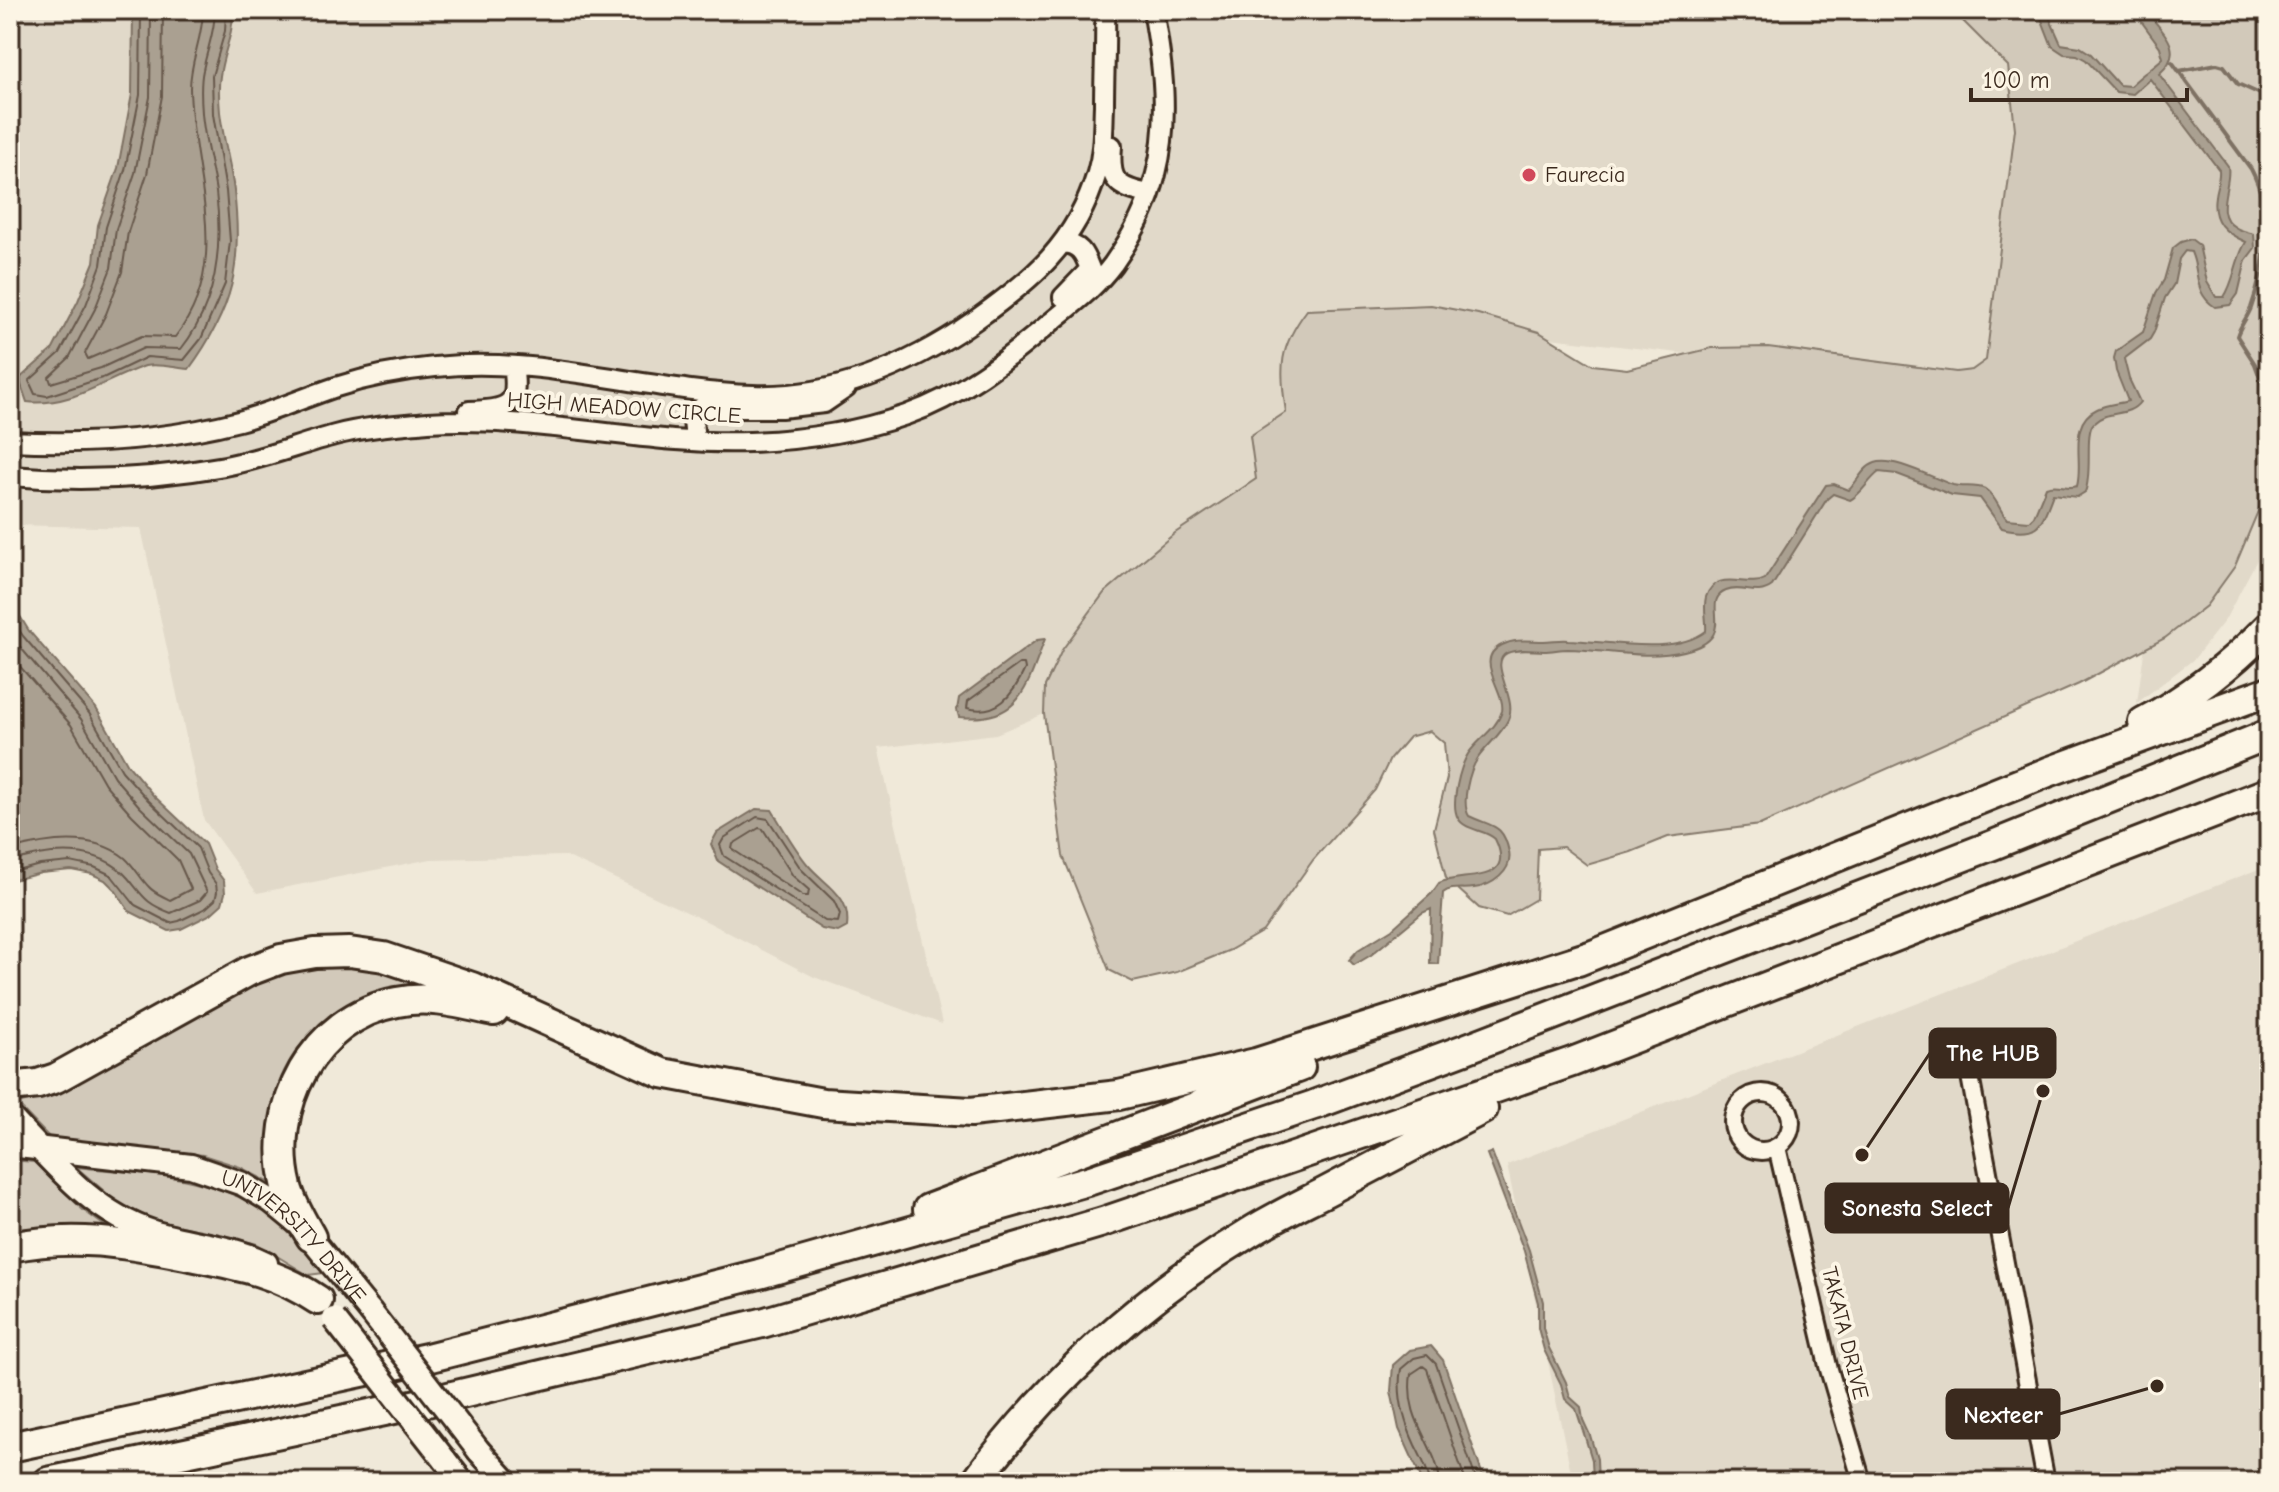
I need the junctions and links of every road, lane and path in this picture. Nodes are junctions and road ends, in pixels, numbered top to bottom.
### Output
1 (1106, 10) edge
2 (1153, 10) edge
3 (1149, 194) junction
4 (1062, 243) junction
5 (513, 366) junction
6 (989, 372) junction
7 (855, 382) junction
8 (368, 428) junction
9 (10, 441) edge
10 (695, 441) junction
11 (10, 476) edge
12 (2269, 626) edge
13 (2269, 691) edge
14 (2269, 734) edge
15 (2048, 772) junction
16 (2269, 792) edge
17 (1593, 955) junction
18 (553, 1025) junction
19 (1572, 1062) junction
20 (1970, 1076) dead end
21 (10, 1087) edge
22 (10, 1117) edge
23 (10, 1145) edge
24 (1777, 1147) dead end
25 (40, 1149) junction
26 (311, 1237) junction
27 (10, 1247) edge
28 (759, 1274) junction
29 (326, 1310) junction
30 (10, 1447) edge
31 (992, 1459) junction
32 (48, 1482) edge
33 (462, 1482) edge
34 (507, 1482) edge
35 (961, 1482) edge
36 (975, 1482) edge
37 (1862, 1482) edge
38 (2046, 1482) edge

1 - 3 street
1 - 4 street, HIGH MEADOW CIRCLE
2 - 3 street, HIGH MEADOW CIRCLE
3 - 6 street, HIGH MEADOW CIRCLE
4 - 6 street
4 - 7 street, HIGH MEADOW CIRCLE
5 - 7 street, HIGH MEADOW CIRCLE
5 - 8 street
5 - 9 street, HIGH MEADOW CIRCLE
6 - 10 street, HIGH MEADOW CIRCLE
7 - 10 street
8 - 10 street, HIGH MEADOW CIRCLE
8 - 11 street, HIGH MEADOW CIRCLE
12 - 15 highway
13 - 15 highway
14 - 28 highway
15 - 17 highway
16 - 19 highway
17 - 18 highway
17 - 28 highway
18 - 21 highway
18 - 26 highway
19 - 31 highway
19 - 32 highway
20 - 38 street
22 - 25 main road, UNIVERSITY DRIVE
23 - 25 main road, UNIVERSITY DRIVE
24 - 37 street, TAKATA DRIVE
25 - 26 main road, UNIVERSITY DRIVE
25 - 29 main road, UNIVERSITY DRIVE
26 - 34 main road, UNIVERSITY DRIVE, bridge
27 - 29 highway
28 - 30 highway
29 - 33 main road, UNIVERSITY DRIVE, bridge
31 - 35 highway
31 - 36 highway

